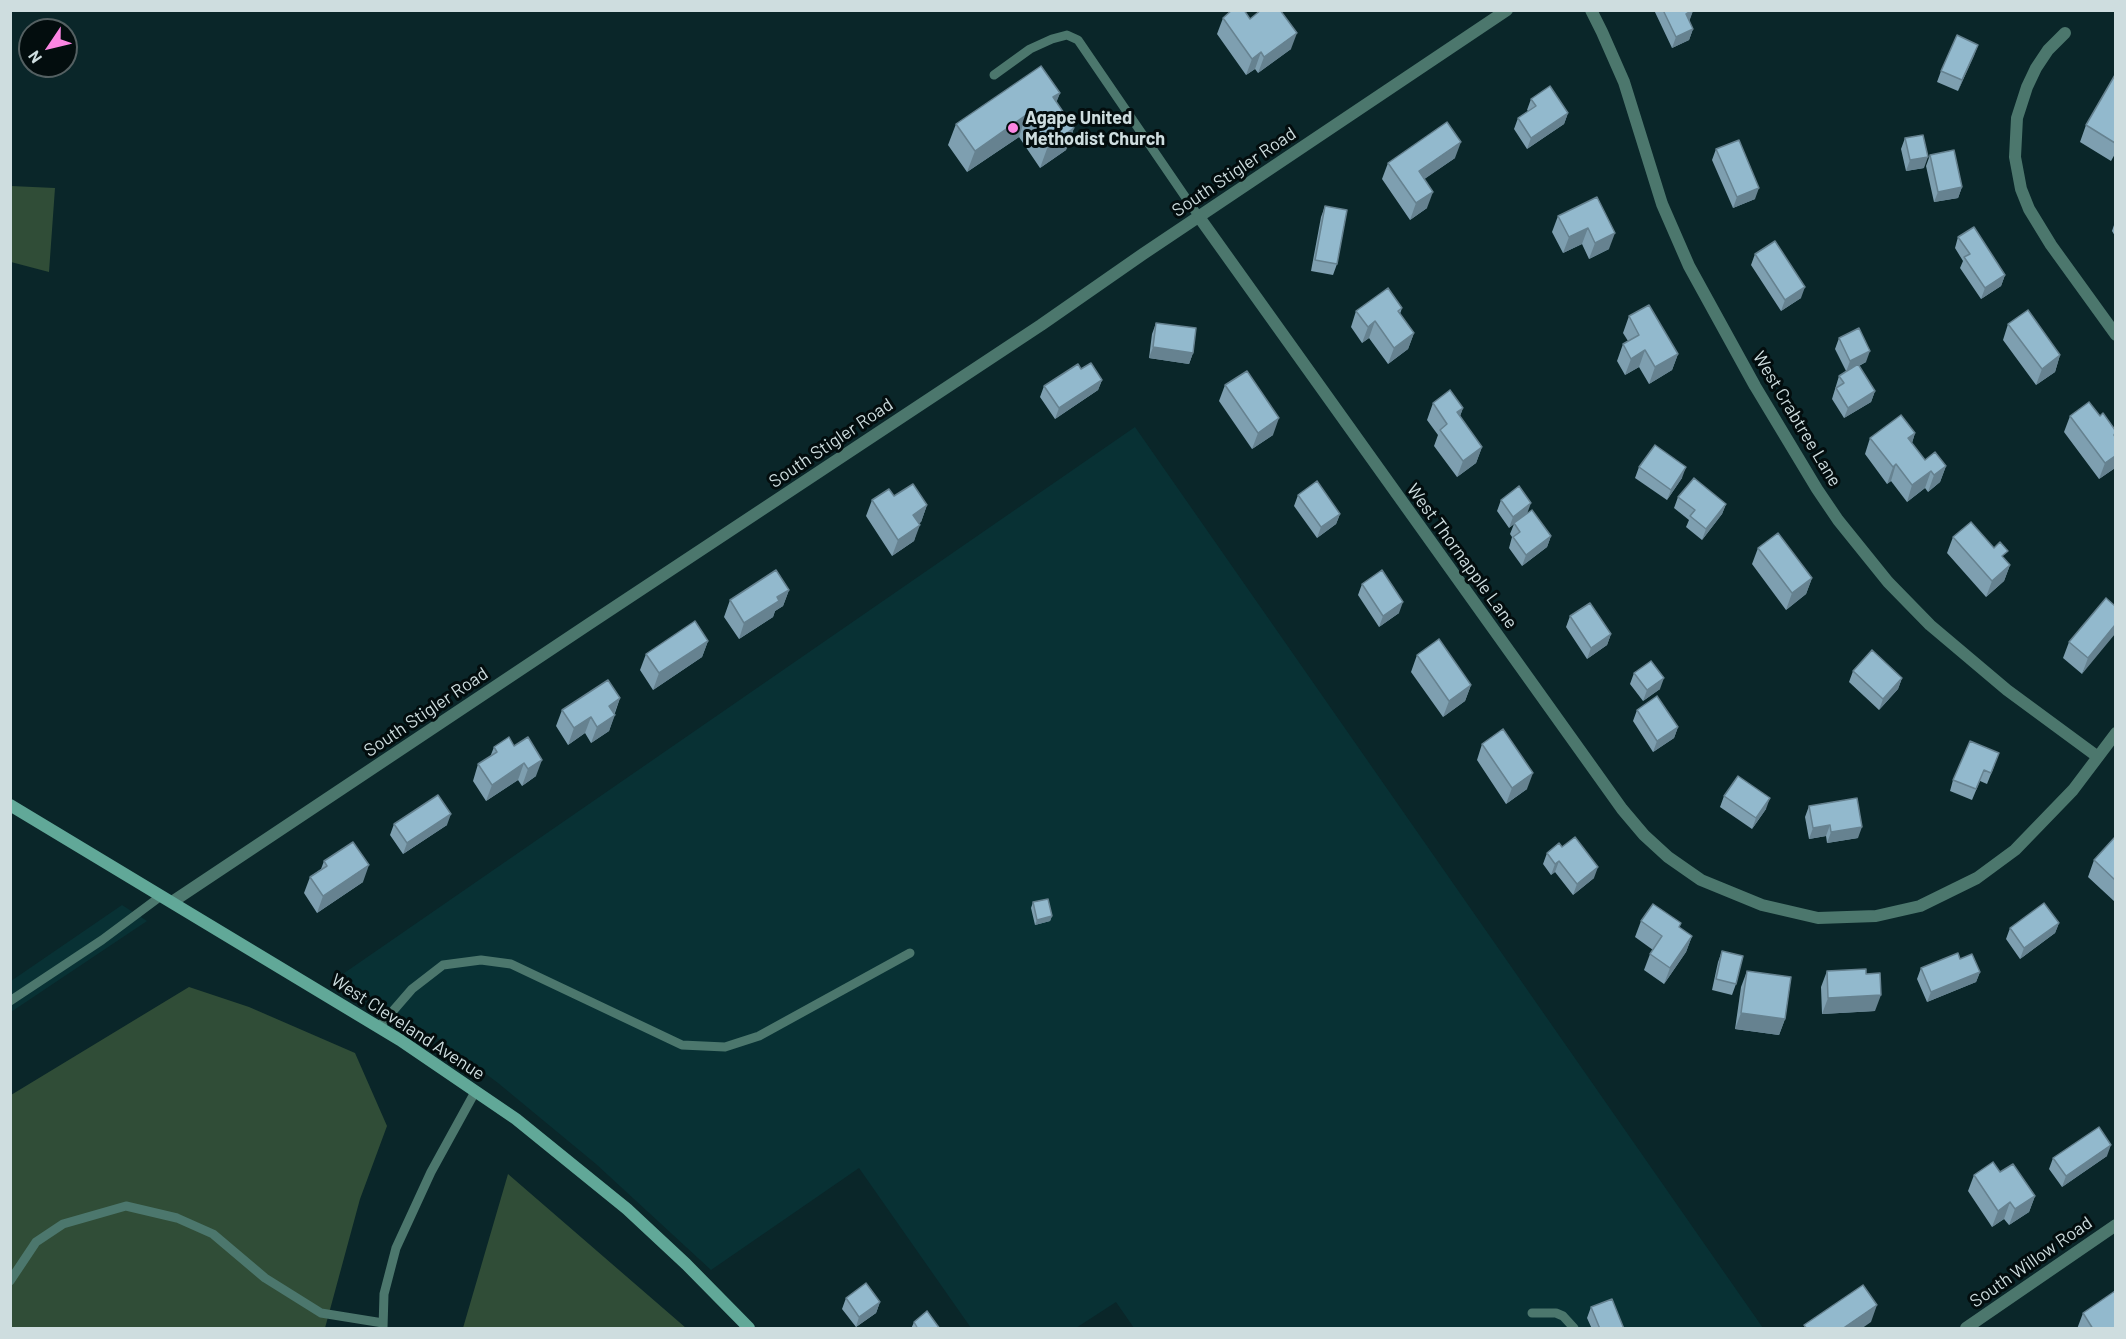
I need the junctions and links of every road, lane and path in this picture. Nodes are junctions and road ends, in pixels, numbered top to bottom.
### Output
1 (1508, 10) edge
2 (1591, 10) edge
3 (2065, 33) dead end
4 (994, 75) dead end
5 (1199, 217) junction
6 (2115, 335) edge
7 (2115, 734) edge
8 (2098, 757) junction
9 (10, 805) edge
10 (167, 899) junction
11 (910, 953) dead end
12 (10, 1001) edge
13 (379, 1027) junction
14 (475, 1092) junction
15 (2115, 1225) edge
16 (10, 1281) edge
17 (1532, 1313) dead end
18 (383, 1326) edge
19 (749, 1329) edge
20 (1574, 1329) edge
21 (1966, 1329) edge

1 - 5 street, South Stigler Road
2 - 8 street, West Crabtree Lane
3 - 6 street
4 - 5 lane
5 - 8 street, West Thornapple Lane
5 - 10 street, South Stigler Road
7 - 8 street, West Thornapple Lane
9 - 10 main road, West Cleveland Avenue
10 - 12 lane
10 - 13 main road, West Cleveland Avenue
11 - 13 lane
13 - 14 main road, West Cleveland Avenue
14 - 18 lane
14 - 19 main road, West Cleveland Avenue
15 - 21 street, South Willow Road
16 - 18 lane
17 - 20 lane

